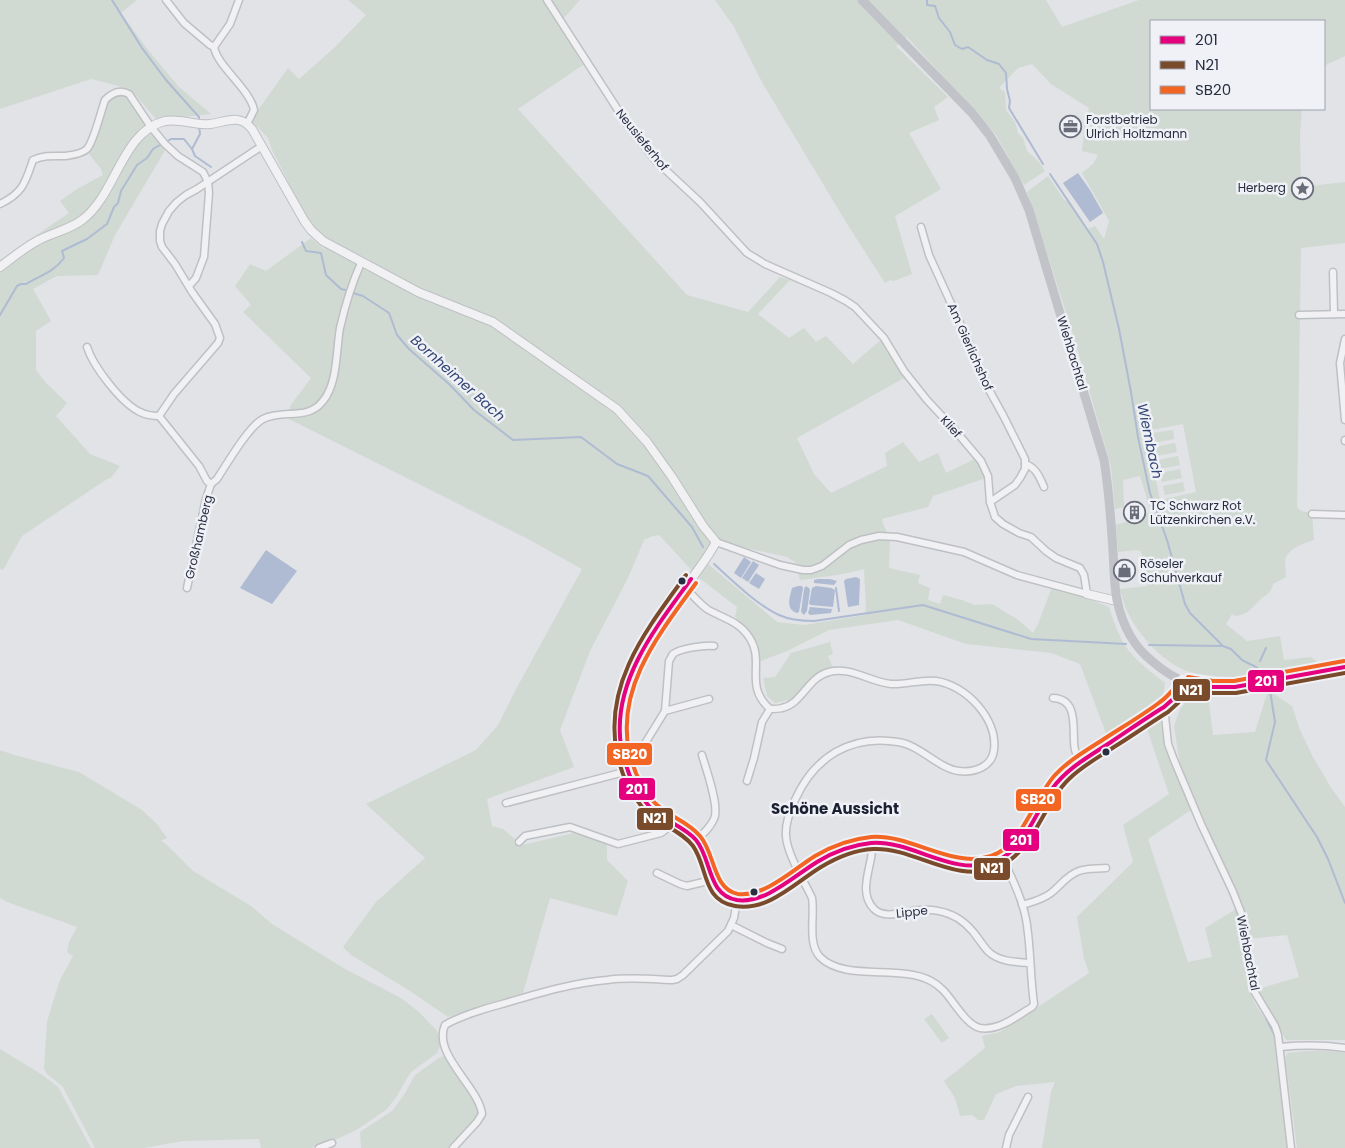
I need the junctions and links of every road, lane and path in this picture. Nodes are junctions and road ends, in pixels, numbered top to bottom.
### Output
1 (166, 0) edge
2 (239, 0) edge
3 (547, 0) edge
4 (862, 0) edge
5 (214, 47) junction
6 (247, 124) junction
7 (151, 127) junction
8 (262, 146) junction
9 (208, 182) junction
10 (0, 204) edge
11 (921, 227) dead end
12 (361, 263) junction
13 (0, 267) edge
14 (1333, 272) dead end
15 (786, 274) joint
16 (189, 286) junction
17 (1334, 314) junction
18 (1345, 314) edge
19 (1299, 315) dead end
20 (1345, 340) edge
21 (86, 347) dead end
22 (158, 416) junction
23 (1345, 420) edge
24 (1026, 464) junction
25 (212, 484) junction
26 (1044, 487) dead end
27 (990, 502) junction
28 (1312, 514) dead end
29 (1345, 515) edge
30 (716, 542) junction
31 (187, 588) dead end
32 (685, 588) junction
33 (1087, 594) junction
34 (1117, 601) junction
35 (714, 646) dead end
36 (1345, 667) edge
37 (1187, 683) junction
38 (1053, 698) dead end
39 (709, 699) dead end
40 (1164, 707) junction
41 (770, 709) junction
42 (665, 711) junction
43 (702, 755) dead end
44 (1080, 761) junction
45 (626, 763) junction
46 (628, 772) junction
47 (747, 782) dead end
48 (506, 803) dead end
49 (671, 823) junction
50 (696, 840) junction
51 (519, 842) dead end
52 (872, 843) junction
53 (1002, 858) junction
54 (1106, 868) dead end
55 (657, 873) dead end
56 (800, 873) junction
57 (712, 880) junction
58 (737, 900) junction
59 (1022, 905) junction
60 (731, 925) junction
61 (782, 949) dead end
62 (1030, 963) junction
63 (1280, 1047) junction
64 (1345, 1048) edge
65 (1028, 1096) dead end
66 (332, 1143) dead end
67 (319, 1148) edge
68 (452, 1148) edge
69 (1006, 1148) edge
70 (1291, 1148) edge

1 - 5 street
2 - 5 street
3 - 15 street, Neusieferhof
4 - 34 main road, Wiehbachtal
5 - 6 street
6 - 7 street
6 - 8 street
7 - 9 street
7 - 10 street
7 - 13 street
8 - 9 street
8 - 12 street
9 - 16 street
9 - 16 street
11 - 24 street, Am Gierlichshof
12 - 25 street
12 - 30 street
14 - 17 street
15 - 27 street, Klief
16 - 22 street
17 - 18 street
17 - 19 street
20 - 23 street
21 - 22 street
22 - 25 street, Großhamberg
24 - 26 street, Am Gierlichshof
24 - 27 street
25 - 31 street, Großhamberg
27 - 33 street, Klief
28 - 29 street
30 - 32 street
30 - 33 street
32 - 41 street
32 - 45 street
33 - 34 street
34 - 37 main road, Wiehbachtal
35 - 42 street
36 - 37 main road
37 - 40 street
38 - 44 street
39 - 42 street
40 - 44 street
40 - 63 street, Wiehbachtal
41 - 47 street
41 - 56 street
42 - 45 street
43 - 50 street
44 - 53 street
45 - 46 street
46 - 48 street
46 - 49 street
49 - 50 street
49 - 51 street
50 - 57 street
52 - 53 street
52 - 56 street
52 - 62 street, Lippe
53 - 59 street
54 - 59 street
55 - 57 street
56 - 58 street
56 - 62 street
57 - 58 street
58 - 60 street
59 - 62 street
60 - 61 street
60 - 68 street
63 - 64 street
63 - 70 street, Wiehbachtal
65 - 69 street
66 - 67 street

